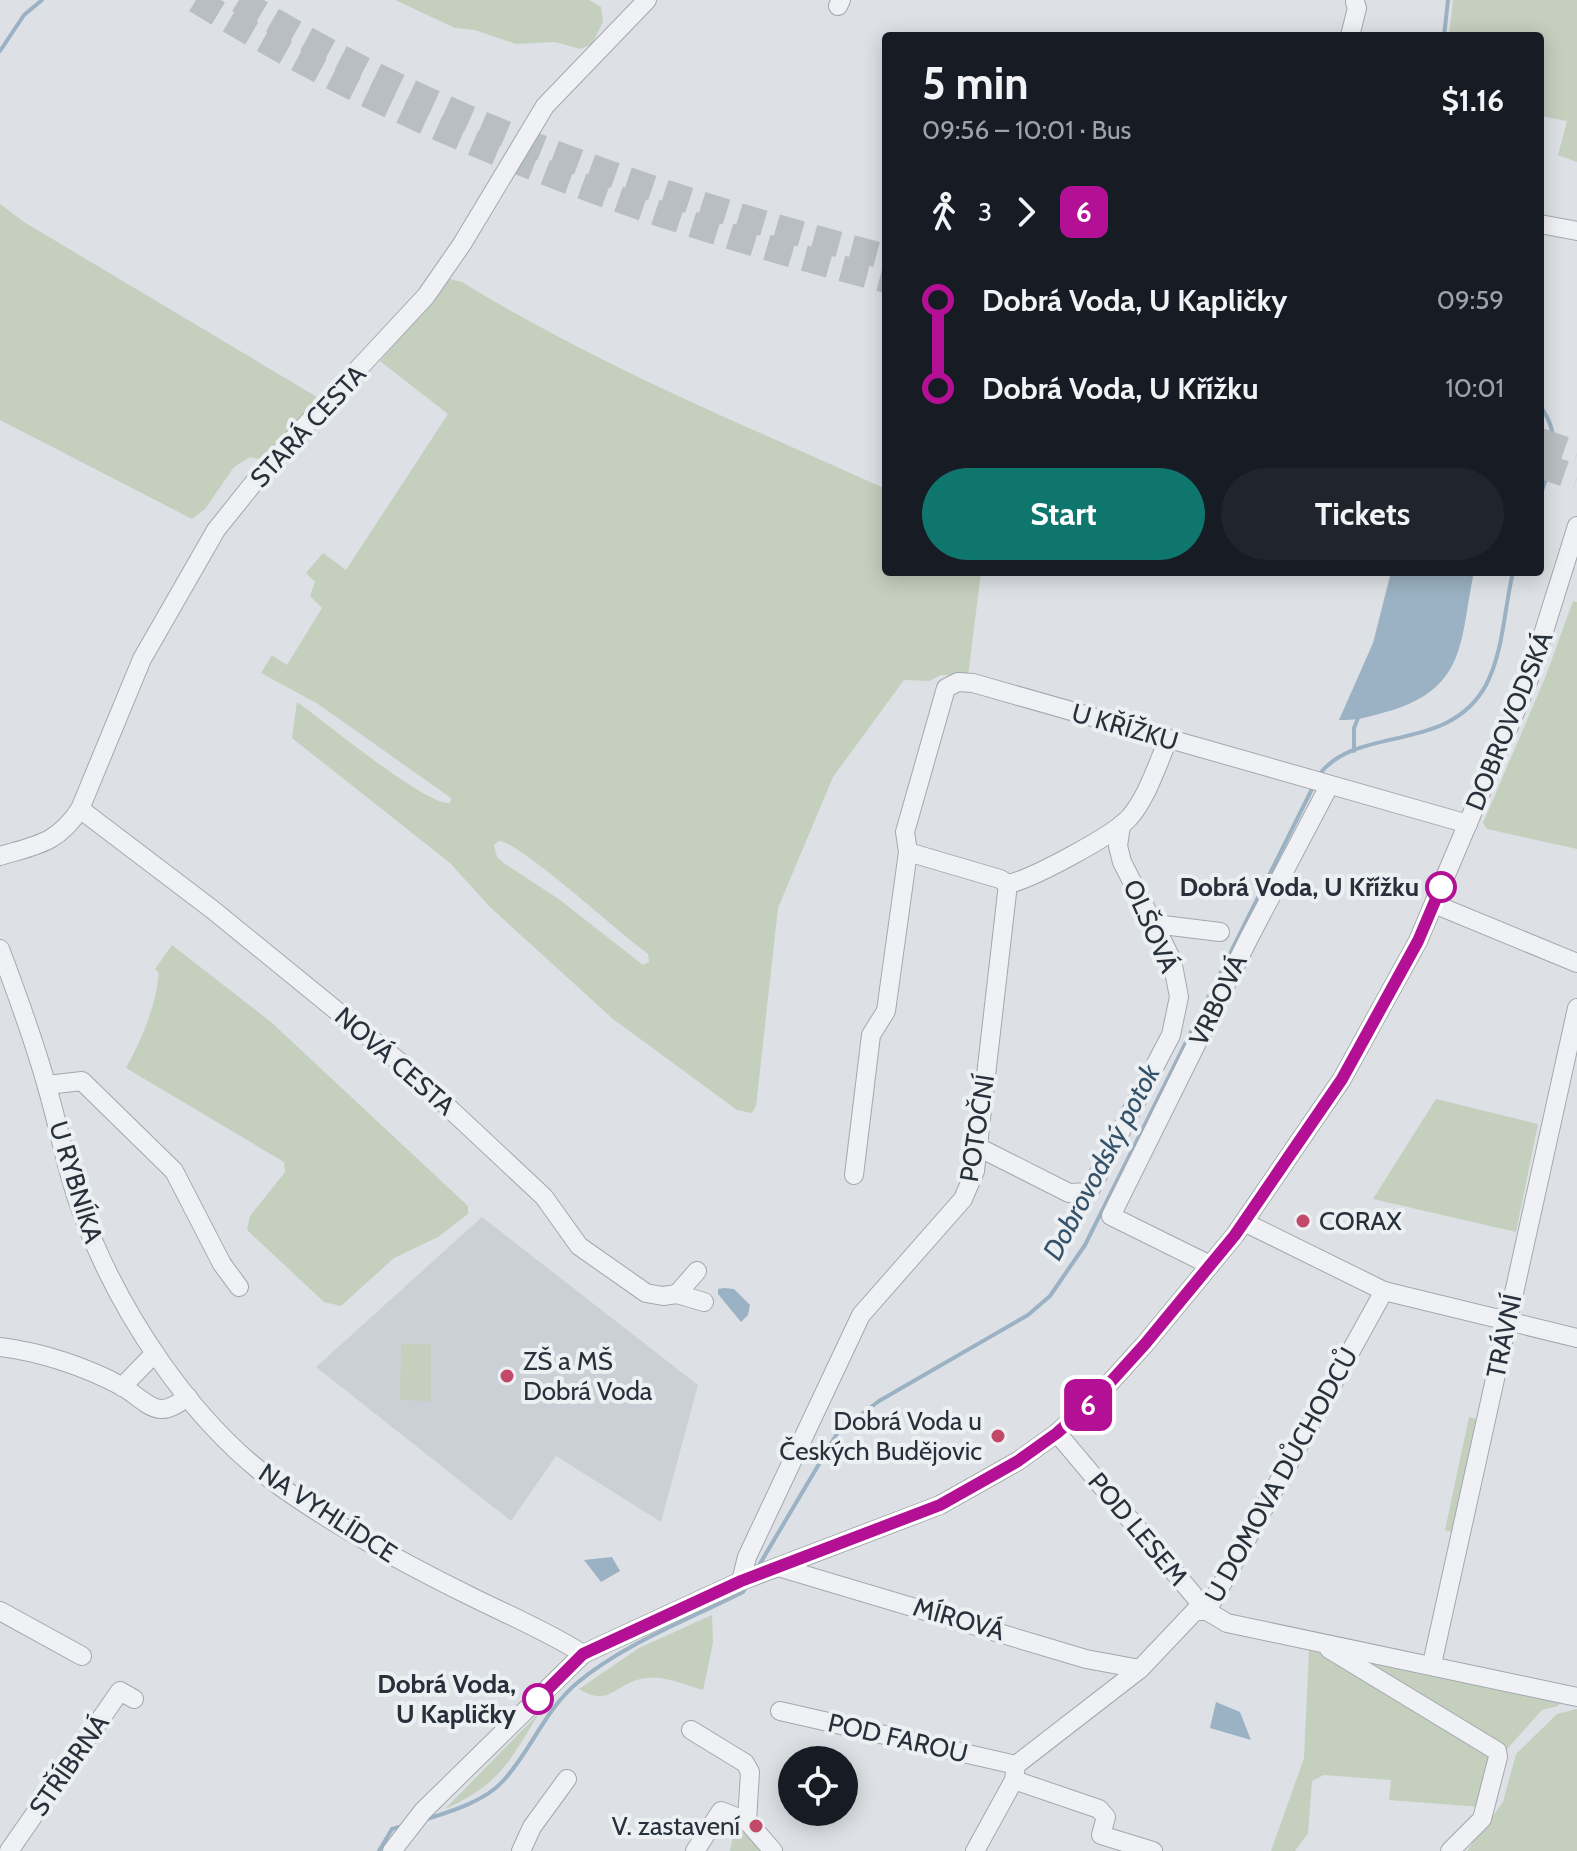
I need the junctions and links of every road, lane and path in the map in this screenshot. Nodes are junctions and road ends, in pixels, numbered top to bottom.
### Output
1 (647, 0) edge
2 (1355, 1) edge
3 (1351, 32) edge
4 (1544, 225) edge
5 (1577, 231) edge
6 (1577, 526) edge
7 (1168, 740) junction
8 (1328, 786) junction
9 (80, 809) junction
10 (1468, 824) junction
11 (1121, 825) junction
12 (908, 852) junction
13 (0, 856) edge
14 (1008, 884) junction
15 (1434, 904) junction
16 (1155, 924) junction
17 (1220, 932) dead end
18 (0, 949) edge
19 (1577, 963) edge
20 (1577, 1008) edge
21 (47, 1085) junction
22 (978, 1147) junction
23 (854, 1175) dead end
24 (1244, 1222) junction
25 (1210, 1265) junction
26 (697, 1271) dead end
27 (239, 1287) dead end
28 (1384, 1291) junction
29 (677, 1294) junction
30 (704, 1302) dead end
31 (1507, 1320) junction
32 (1577, 1338) edge
33 (0, 1347) edge
34 (154, 1354) junction
35 (122, 1387) junction
36 (188, 1397) junction
37 (1057, 1433) junction
38 (770, 1570) junction
39 (741, 1581) junction
40 (0, 1611) edge
41 (1207, 1611) junction
42 (1317, 1642) junction
43 (583, 1654) junction
44 (82, 1656) dead end
45 (1432, 1664) junction
46 (1140, 1669) junction
47 (1577, 1697) edge
48 (134, 1699) dead end
49 (780, 1711) dead end
50 (691, 1730) dead end
51 (1015, 1773) junction
52 (567, 1779) dead end
53 (747, 1821) junction
54 (396, 1845) edge
55 (9, 1851) edge
56 (521, 1851) edge
57 (695, 1851) edge
58 (773, 1851) edge
59 (975, 1851) edge
60 (1153, 1851) edge
61 (1450, 1851) edge

1 - 9 street, STARÁ CESTA
2 - 3 street
4 - 5 street
6 - 10 street, DOBROVODSKÁ
7 - 8 street, U KŘÍŽKU
7 - 11 street
7 - 12 street, U KŘÍŽKU
8 - 10 street, U KŘÍŽKU
8 - 25 street, VRBOVÁ
9 - 13 street, STARÁ CESTA
9 - 29 street, NOVÁ CESTA
10 - 15 street, DOBROVODSKÁ
11 - 14 street
11 - 16 street, OLŠOVÁ
12 - 14 street
12 - 23 street, U KŘÍŽKU
14 - 22 street, POTOČNÍ
15 - 19 street
15 - 24 street, DOBROVODSKÁ
16 - 17 street
16 - 22 street, OLŠOVÁ
18 - 21 street, U RYBNÍKA
20 - 31 street, TRÁVNÍ
21 - 27 street
21 - 34 street, U RYBNÍKA
22 - 39 street, POTOČNÍ
24 - 25 street, DOBROVODSKÁ
24 - 28 street
25 - 37 street, DOBROVODSKÁ
26 - 29 street
28 - 31 street
28 - 41 street, U DOMOVA DŮCHODCŮ
29 - 30 street, NOVÁ CESTA
31 - 32 street
31 - 45 street, TRÁVNÍ
33 - 35 street
34 - 35 street
34 - 36 street, U RYBNÍKA
35 - 36 street
36 - 43 street, NA VYHLÍDCE
37 - 38 street, DOBROVODSKÁ
37 - 41 street, POD LESEM
38 - 39 street, DOBROVODSKÁ
38 - 46 street, MÍROVÁ
39 - 43 street, DOBROVODSKÁ
40 - 44 street
41 - 42 street, POD LESEM
41 - 46 street, U DOMOVA DŮCHODCŮ
42 - 45 street, POD LESEM
42 - 61 street, POD LESEM
43 - 54 street, DOBROVODSKÁ
45 - 47 street, POD LESEM
46 - 51 street, U DOMOVA DŮCHODCŮ
48 - 55 street, STŘÍBRNÁ
49 - 51 street, POD FAROU
50 - 53 street
51 - 59 street, U DOMOVA DŮCHODCŮ
51 - 60 street, POD FAROU
52 - 56 street
53 - 57 street
53 - 58 street

